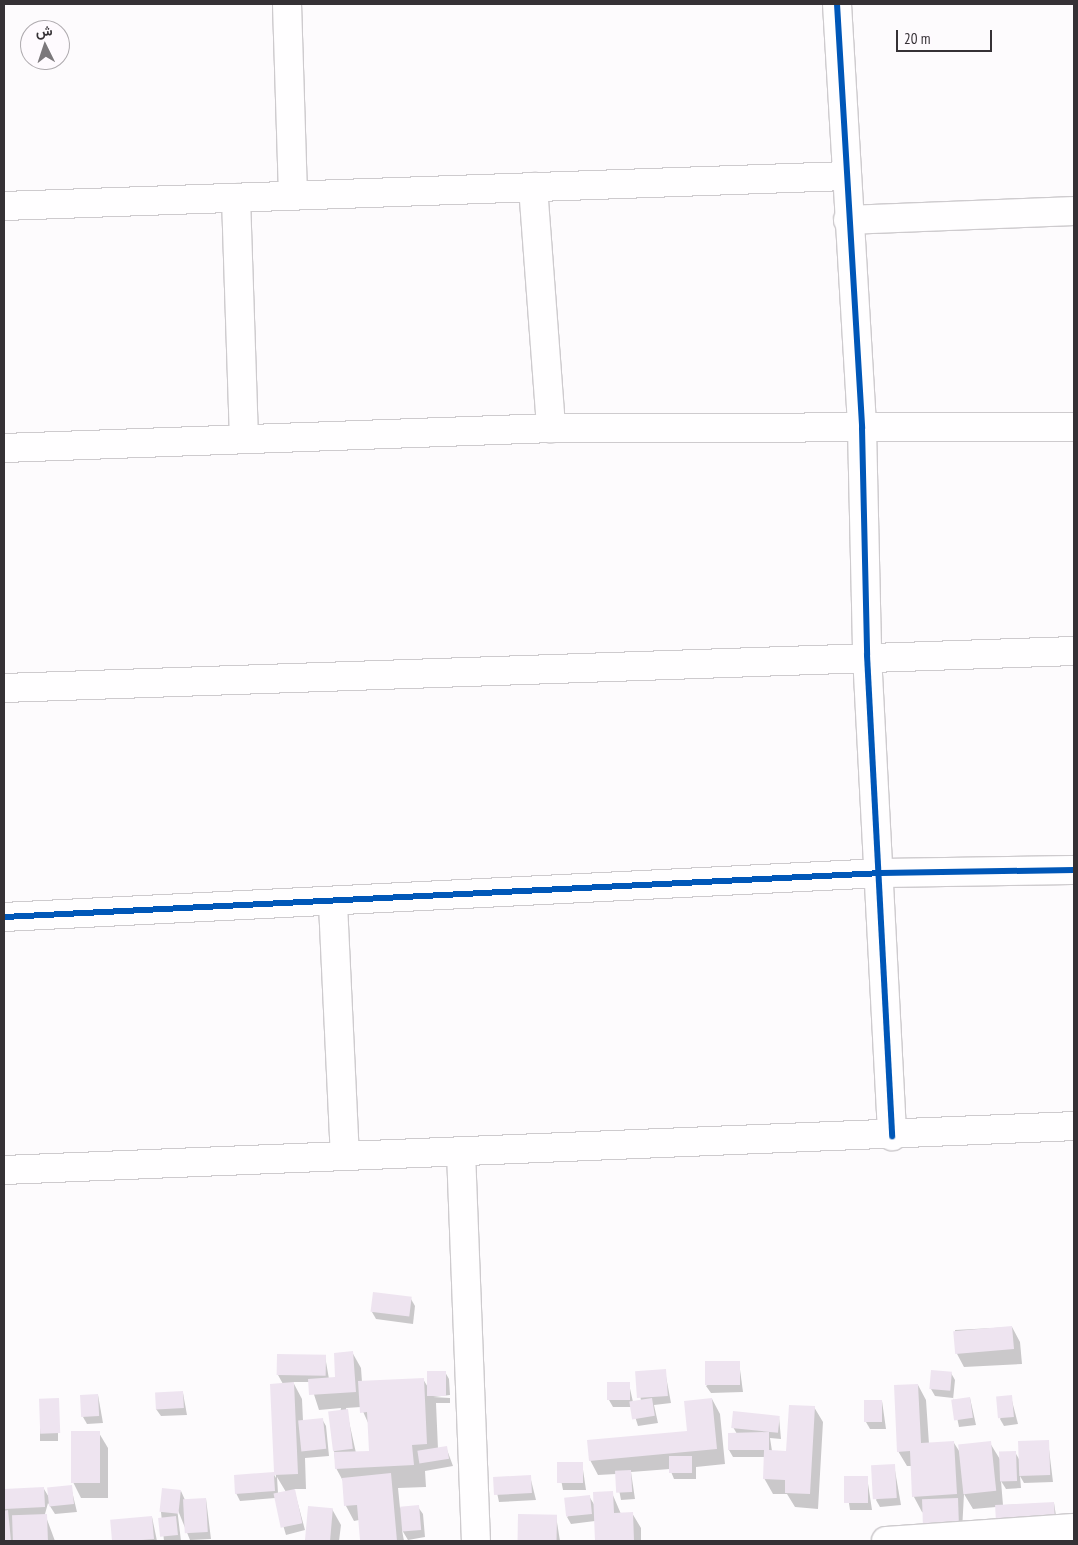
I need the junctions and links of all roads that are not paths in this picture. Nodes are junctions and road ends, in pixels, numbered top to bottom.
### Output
1 (287, 4) edge
2 (837, 4) edge
3 (846, 176) junction
4 (532, 187) junction
5 (293, 196) junction
6 (236, 198) junction
7 (4, 206) edge
8 (1074, 211) edge
9 (848, 220) junction
10 (1074, 427) edge
11 (551, 428) junction
12 (862, 428) junction
13 (244, 439) junction
14 (4, 448) edge
15 (1074, 651) edge
16 (868, 655) junction
17 (4, 688) edge
18 (1074, 870) edge
19 (881, 873) junction
20 (333, 904) junction
21 (4, 917) edge
22 (1074, 1126) edge
23 (892, 1136) junction
24 (461, 1152) junction
25 (345, 1154) junction
26 (4, 1170) edge
27 (1074, 1528) edge
28 (933, 1540) edge
29 (476, 1541) edge
30 (886, 1541) edge

1 - 5 street
2 - 3 street
3 - 4 street
3 - 9 street
4 - 5 street
4 - 11 street
5 - 6 street
6 - 7 street
6 - 13 street
8 - 9 street
9 - 12 street
10 - 12 street
11 - 12 street
11 - 13 street
12 - 16 street
13 - 14 street
15 - 16 street
16 - 17 street
16 - 19 street
18 - 19 street
19 - 20 street
19 - 23 street
20 - 21 street
20 - 25 street
22 - 23 street
23 - 24 street
24 - 25 street
24 - 29 street
25 - 26 street
27 - 28 street
28 - 30 street

